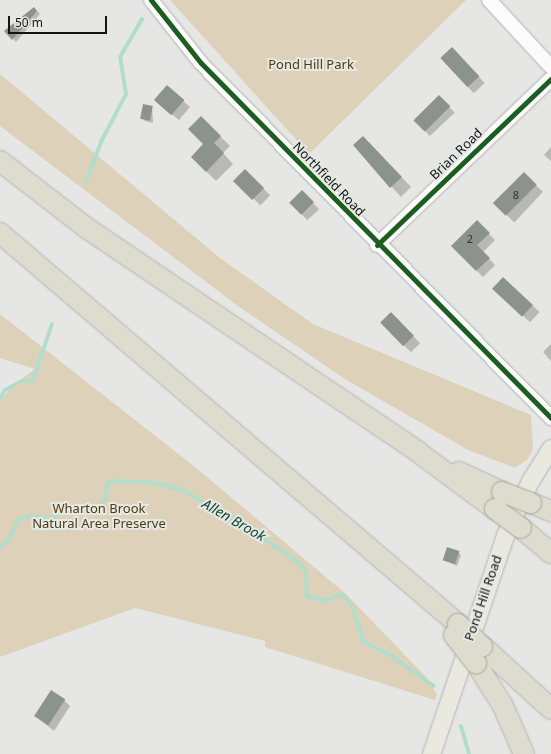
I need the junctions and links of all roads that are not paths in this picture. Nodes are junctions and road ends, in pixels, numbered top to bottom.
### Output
1 (151, 0) edge
2 (489, 0) edge
3 (551, 67) edge
4 (551, 79) edge
5 (0, 161) edge
6 (0, 233) edge
7 (377, 245) junction
8 (551, 418) edge
9 (551, 448) edge
10 (498, 500) junction
11 (551, 510) edge
12 (551, 553) edge
13 (479, 654) junction
14 (551, 709) edge
15 (431, 754) edge
16 (524, 754) edge

1 - 7 street, Northfield Road
2 - 3 street
4 - 7 street, Brian Road
5 - 10 highway
6 - 13 highway, bridge
7 - 8 street, Northfield Road
9 - 15 main road, Pond Hill Road
10 - 11 highway, bridge
10 - 12 highway, bridge
13 - 14 highway
13 - 16 highway

